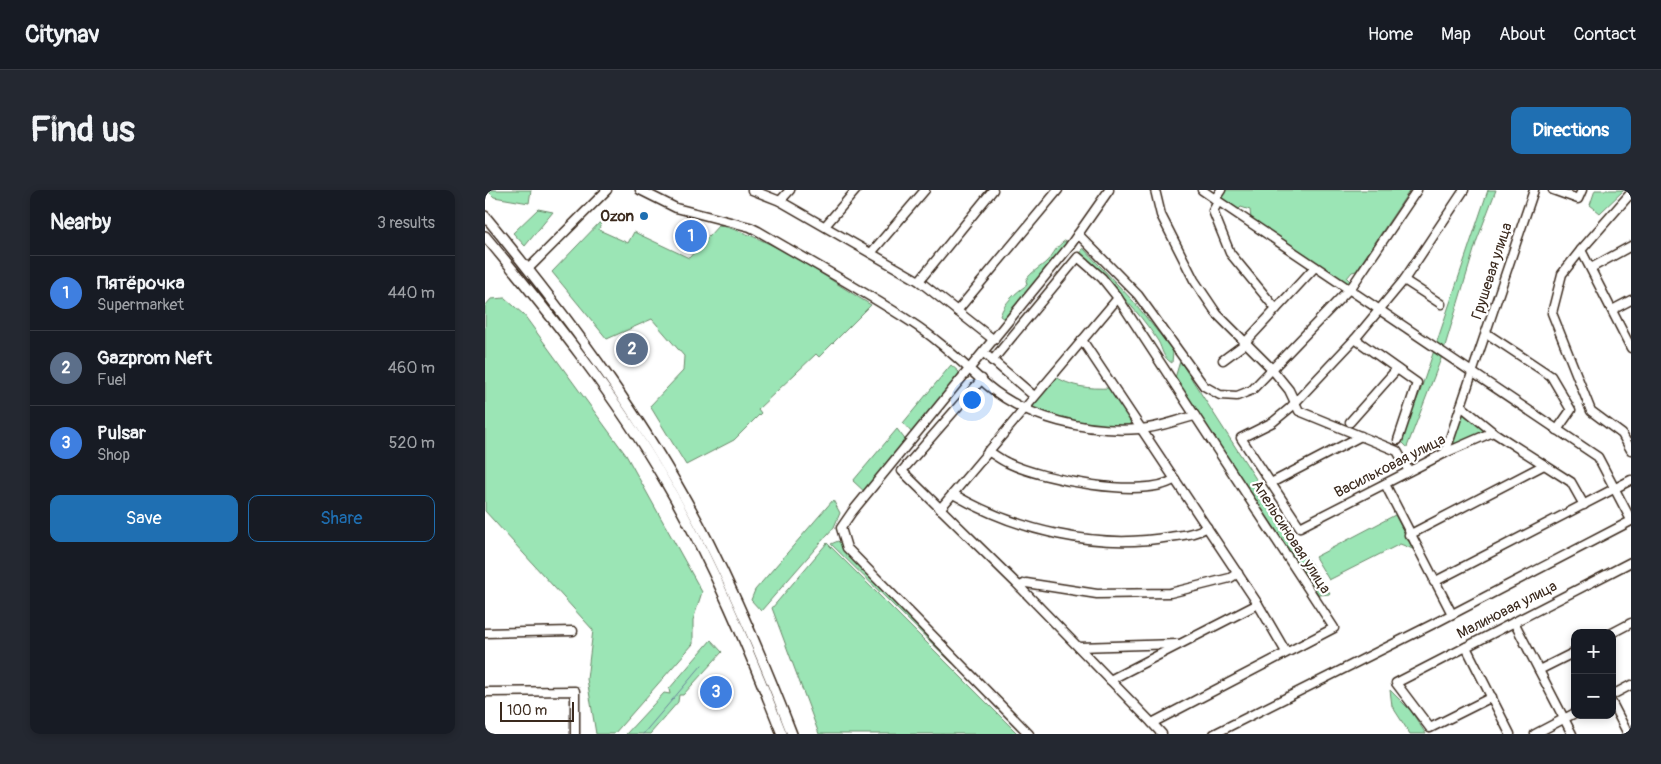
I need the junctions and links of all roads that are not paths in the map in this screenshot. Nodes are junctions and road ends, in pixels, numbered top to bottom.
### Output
1 (607, 190) edge
2 (640, 190) edge
3 (751, 190) edge
4 (790, 190) edge
5 (856, 190) edge
6 (925, 190) edge
7 (993, 190) edge
8 (1058, 190) edge
9 (1109, 190) edge
10 (1155, 190) edge
11 (1202, 190) edge
12 (1221, 190) edge
13 (1417, 190) edge
14 (1464, 190) edge
15 (1534, 190) edge
16 (1553, 190) edge
17 (1582, 190) edge
18 (1631, 193) edge
19 (780, 201) junction
20 (1216, 201) junction
21 (485, 216) edge
22 (825, 226) junction
23 (1078, 234) junction
24 (485, 236) edge
25 (1631, 246) edge
26 (1581, 250) junction
27 (871, 253) junction
28 (1315, 267) junction
29 (1591, 268) junction
30 (528, 269) junction
31 (1404, 280) junction
32 (919, 281) junction
33 (1349, 290) junction
34 (1118, 298) junction
35 (1631, 300) edge
36 (1441, 304) dead end
37 (1276, 309) junction
38 (1381, 310) junction
39 (1612, 310) junction
40 (957, 311) junction
41 (1486, 333) junction
42 (1355, 339) junction
43 (994, 340) junction
44 (1082, 340) junction
45 (1245, 342) junction
46 (1631, 348) edge
47 (984, 354) junction
48 (1223, 360) dead end
49 (992, 361) junction
50 (969, 368) junction
51 (1272, 369) junction
52 (1397, 369) junction
53 (1473, 373) junction
54 (982, 379) junction
55 (1034, 396) junction
56 (1295, 403) junction
57 (1461, 406) junction
58 (1024, 408) junction
59 (1195, 416) junction
60 (1350, 422) dead end
61 (1141, 429) junction
62 (1557, 430) junction
63 (1493, 432) junction
64 (1361, 436) junction
65 (1397, 440) dead end
66 (1631, 450) edge
67 (989, 451) junction
68 (1445, 453) junction
69 (1544, 465) junction
70 (1409, 471) junction
71 (1175, 479) junction
72 (1631, 480) edge
73 (1271, 483) junction
74 (1385, 484) junction
75 (1615, 488) junction
76 (953, 494) junction
77 (1584, 505) junction
78 (941, 509) junction
79 (1631, 520) edge
80 (1207, 527) junction
81 (1409, 535) junction
82 (1631, 562) edge
83 (1238, 573) junction
84 (1434, 582) junction
85 (1020, 586) junction
86 (1258, 604) junction
87 (1452, 614) junction
88 (1514, 622) junction
89 (1631, 624) edge
90 (573, 631) dead end
91 (1616, 631) edge
92 (485, 633) edge
93 (1179, 644) junction
94 (1079, 647) junction
95 (1467, 647) junction
96 (1286, 652) junction
97 (1571, 654) edge
98 (1539, 670) junction
99 (1111, 680) junction
100 (773, 684) junction
101 (1631, 685) edge
102 (763, 687) junction
103 (485, 692) edge
104 (1616, 693) edge
105 (1492, 697) junction
106 (1616, 711) edge
107 (1571, 715) edge
108 (1564, 719) junction
109 (1152, 723) junction
110 (575, 734) edge
111 (782, 734) edge
112 (792, 734) edge
113 (1029, 734) edge
114 (1162, 734) edge
115 (1214, 734) edge
116 (1511, 734) edge
117 (1535, 734) edge
118 (1572, 734) edge
119 (1628, 734) edge

1 - 30 street
2 - 50 street
3 - 19 street
4 - 19 street
5 - 22 street
6 - 27 street
7 - 32 street
8 - 40 street
9 - 23 street
10 - 45 street
11 - 20 street
12 - 20 street
13 - 33 street
14 - 31 street
15 - 41 street, Грушевая улица
16 - 17 street
18 - 26 street
19 - 22 street
20 - 28 street
20 - 37 street
21 - 30 main road
22 - 27 street
23 - 43 street
23 - 51 street
24 - 102 main road
25 - 29 street
26 - 29 street
26 - 66 street
27 - 32 street
28 - 33 street
28 - 37 street
29 - 39 street
30 - 100 main road
31 - 36 street
31 - 38 street
32 - 40 street
33 - 38 street
33 - 51 street
34 - 44 street
34 - 49 street, Апельсиновая улица
34 - 59 street, Апельсиновая улица
35 - 39 street
37 - 45 street
38 - 42 street
38 - 53 street
39 - 46 street
40 - 43 street
41 - 53 street, Грушевая улица
41 - 62 street, Грушевая улица
42 - 52 street
42 - 56 street
43 - 47 street
44 - 55 street
44 - 61 street
45 - 48 street
45 - 51 street
47 - 49 street
47 - 50 street
49 - 55 street
50 - 54 street
50 - 113 street
51 - 56 street
52 - 60 street
52 - 65 street
53 - 57 street, Грушевая улица
53 - 62 street
54 - 58 street
54 - 78 street
55 - 58 street
56 - 64 street
56 - 73 street
57 - 63 street
57 - 68 street, Грушевая улица
58 - 61 street
58 - 67 street
59 - 61 street
59 - 96 street, Апельсиновая улица
61 - 71 street
62 - 75 street
63 - 68 street, Васильковая улица
63 - 69 street
64 - 70 street
64 - 73 street
67 - 71 street
67 - 76 street
68 - 70 street, Васильковая улица
69 - 77 street
69 - 81 street
70 - 74 street, Васильковая улица
71 - 80 street
72 - 75 street
73 - 74 street, Васильковая улица
74 - 81 street
75 - 77 street
75 - 79 street
76 - 78 street
76 - 80 street
77 - 84 street
78 - 85 street
79 - 87 street
80 - 83 street
81 - 84 street
82 - 88 street, Малиновая улица
83 - 85 street
83 - 86 street
84 - 87 street
85 - 94 street
86 - 93 street
86 - 96 street
87 - 115 street
88 - 95 street, Малиновая улица
88 - 98 street
89 - 91 street
90 - 92 street
93 - 94 street
93 - 99 street
94 - 99 street
95 - 105 street
95 - 105 street, Малиновая улица
96 - 109 street, Апельсиновая улица
97 - 98 street
98 - 108 street
99 - 109 street
100 - 102 main road
100 - 112 main road
101 - 104 street
102 - 111 main road
103 - 110 street
105 - 116 street
106 - 119 street
107 - 108 street
108 - 117 street
108 - 118 street
109 - 114 street

